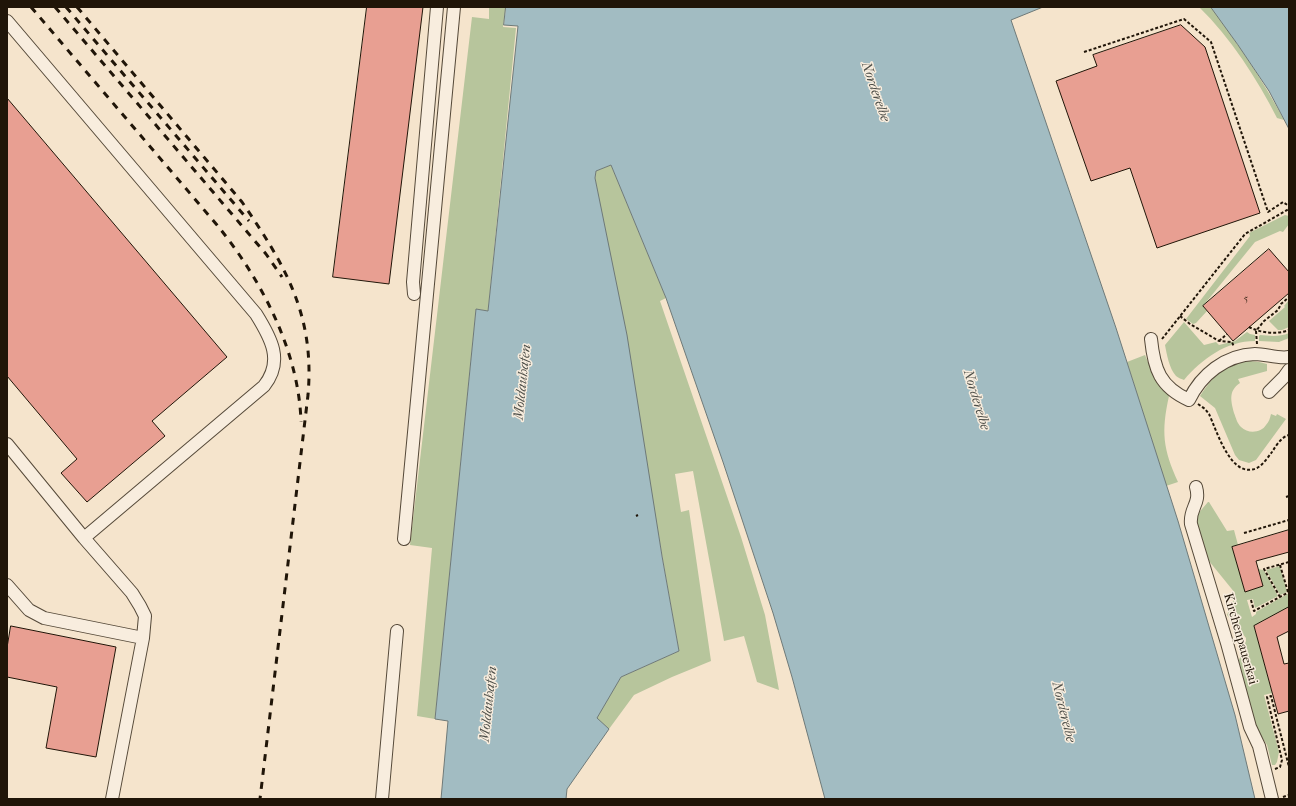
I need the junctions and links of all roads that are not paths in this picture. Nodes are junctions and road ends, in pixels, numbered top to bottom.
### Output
1 (437, 7) edge
2 (454, 7) edge
3 (7, 22) edge
4 (414, 294) dead end
5 (1155, 341) road end
6 (1289, 357) edge
7 (1289, 370) edge
8 (1269, 392) dead end
9 (7, 444) edge
10 (1196, 487) dead end
11 (84, 538) junction
12 (404, 539) dead end
13 (7, 585) edge
14 (397, 631) dead end
15 (143, 638) junction
16 (112, 799) edge
17 (382, 799) edge
18 (1272, 799) edge

1 - 4 lane
2 - 12 lane
3 - 11 lane
5 - 6 lane
7 - 8 lane
9 - 11 lane
10 - 18 lane, Kirchenpauerkai
11 - 15 lane
13 - 15 lane
14 - 17 lane
15 - 16 lane

